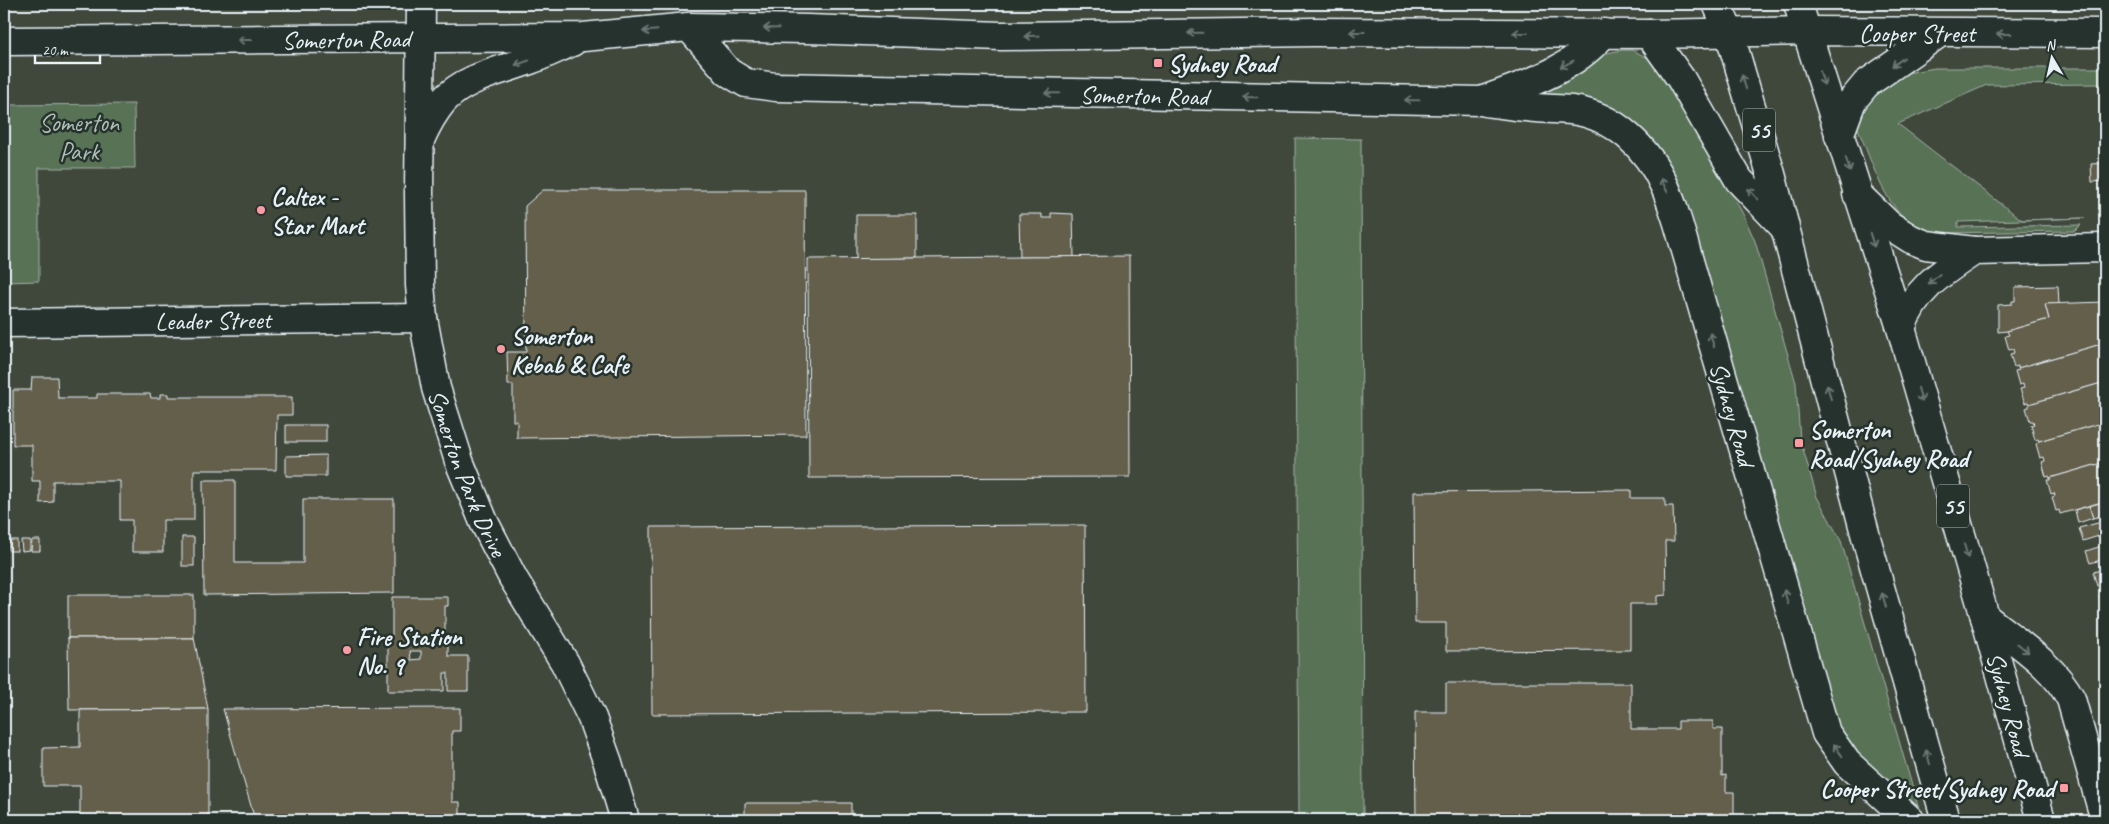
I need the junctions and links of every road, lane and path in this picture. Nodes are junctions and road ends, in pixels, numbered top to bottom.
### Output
1 (421, 4) edge
2 (1717, 4) edge
3 (1798, 4) edge
4 (689, 27) junction
5 (1729, 32) junction
6 (1808, 32) junction
7 (1604, 33) junction
8 (1649, 34) junction
9 (1938, 34) junction
10 (2105, 34) edge
11 (583, 37) junction
12 (422, 38) junction
13 (4, 40) edge
14 (1481, 101) junction
15 (1840, 136) junction
16 (420, 140) junction
17 (1857, 194) junction
18 (1787, 230) junction
19 (2105, 248) edge
20 (1974, 251) junction
21 (423, 318) junction
22 (4, 323) edge
23 (1901, 328) junction
24 (1985, 617) junction
25 (625, 820) edge
26 (1910, 820) edge
27 (1946, 820) edge
28 (2041, 820) edge
29 (2105, 820) edge

1 - 12 main road, Somerton Park Drive
2 - 5 main road, 55
3 - 6 main road, 55
7 -> 4 main road, Somerton Road
4 -> 11 main road, Somerton Road
14 -> 4 main road, Somerton Road
5 - 6 main road, Cooper Street
5 - 8 main road, Somerton Road
18 -> 5 main road, 55
6 - 9 main road, Cooper Street
6 -> 15 main road, Sydney Road / 55
7 - 8 main road, Somerton Road
7 -> 14 main road, Somerton Road
18 -> 8 main road
10 -> 9 main road, Cooper Street
9 -> 15 main road
11 - 12 main road, Somerton Road
11 -> 16 main road
12 -> 13 main road, Somerton Road
12 - 16 main road, Somerton Park Drive
26 -> 14 main road, Sydney Road
15 -> 17 main road, Sydney Road / 55
16 - 21 main road, Somerton Park Drive
17 - 20 main road
17 -> 23 main road, Sydney Road / 55
27 -> 18 main road, 55
19 - 20 main road
20 -> 23 main road
21 - 22 main road, Leader Street
21 - 25 main road, Somerton Park Drive
23 -> 24 main road, Sydney Road / 55
24 - 28 main road, Sydney Road / 55
24 -> 29 main road, Sydney Road

